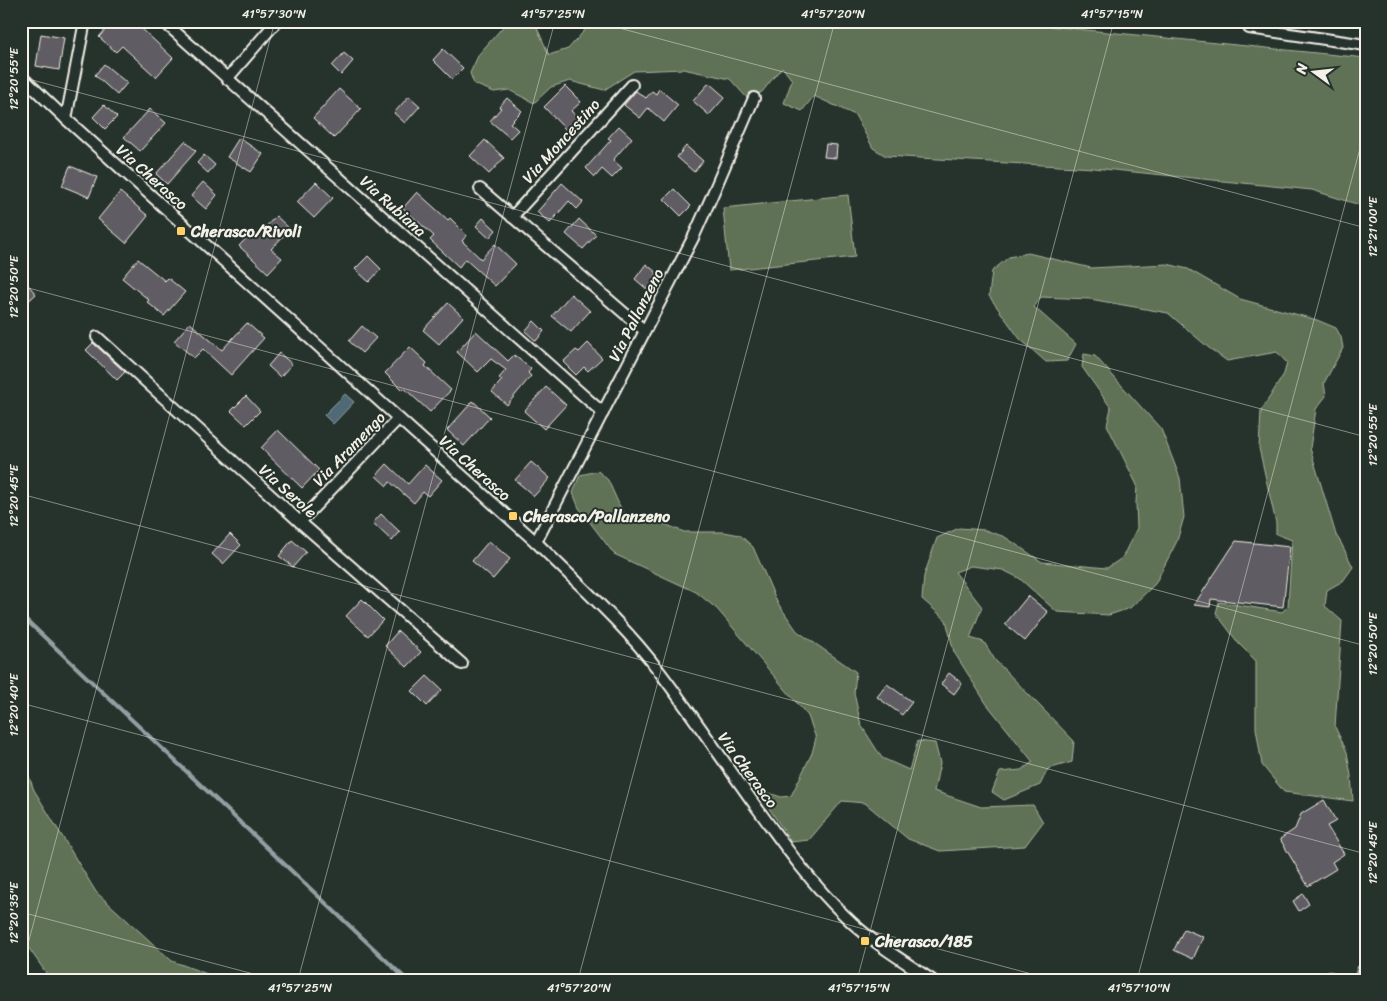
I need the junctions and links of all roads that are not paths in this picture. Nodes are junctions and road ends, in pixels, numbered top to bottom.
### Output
1 (85, 21) edge
2 (162, 21) edge
3 (276, 21) edge
4 (1250, 28) dead end
5 (1366, 45) edge
6 (21, 76) edge
7 (227, 79) junction
8 (632, 85) dead end
9 (754, 98) dead end
10 (66, 119) junction
11 (480, 189) dead end
12 (512, 217) junction
13 (645, 331) junction
14 (97, 337) dead end
15 (603, 414) junction
16 (398, 419) junction
17 (300, 522) junction
18 (536, 542) junction
19 (462, 664) dead end
20 (932, 980) edge

1 - 10 street
2 - 7 street, Via Rubiana
3 - 7 street
4 - 5 street
6 - 10 street, Via Cherasco
7 - 15 street, Via Rubiana
8 - 12 street, Via Moncestino
9 - 13 street, Via Pallanzeno
10 - 16 street, Via Cherasco
11 - 12 street
12 - 13 street
13 - 15 street, Via Pallanzeno
14 - 17 street, Via Serole
15 - 18 street, Via Pallanzeno
16 - 17 street, Via Aramengo
16 - 18 street, Via Cherasco
17 - 19 street, Via Serole
18 - 20 street, Via Cherasco

